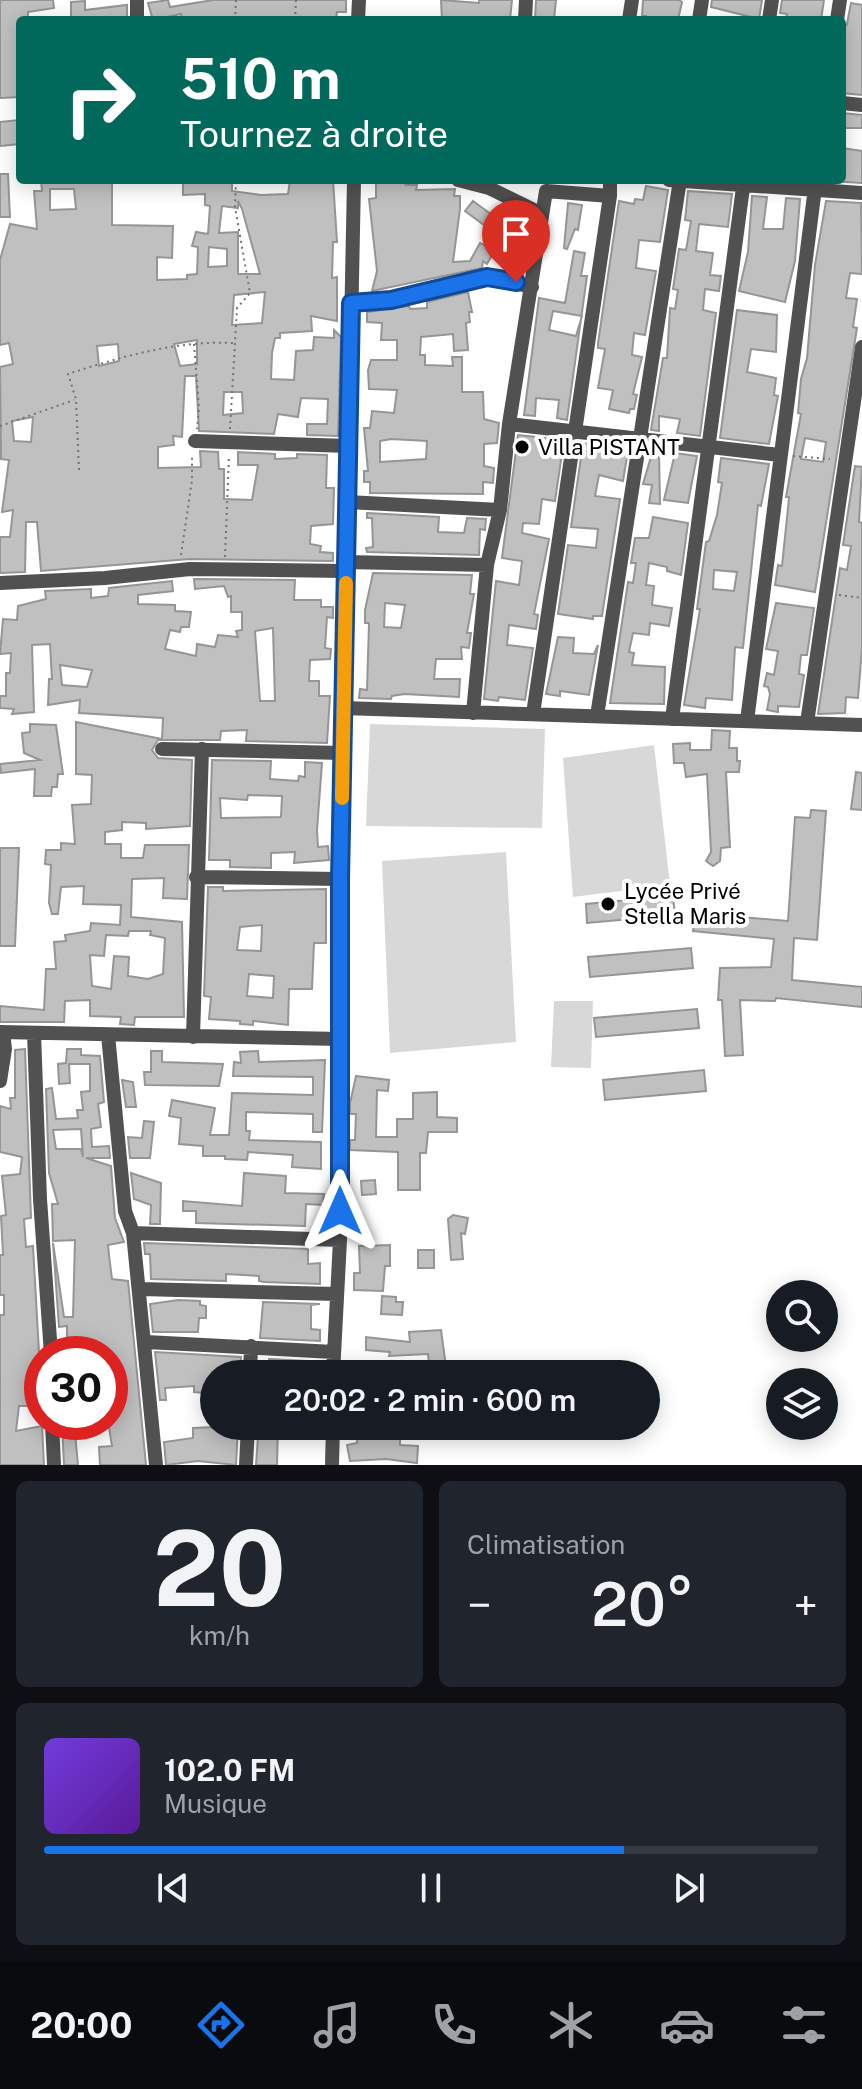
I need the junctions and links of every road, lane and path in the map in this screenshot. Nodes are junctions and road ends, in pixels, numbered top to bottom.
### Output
1 (236, 184) edge
2 (354, 184) edge
3 (474, 184) edge
4 (610, 184) edge
5 (679, 184) edge
6 (743, 184) edge
7 (815, 185) edge
8 (862, 193) edge
9 (610, 196) junction
10 (542, 214) junction
11 (532, 287) junction
12 (351, 303) junction
13 (193, 343) junction
14 (234, 343) junction
15 (862, 347) edge
16 (76, 399) junction
17 (509, 424) junction
18 (0, 426) edge
19 (576, 432) junction
20 (639, 439) junction
21 (195, 441) junction
22 (229, 441) junction
23 (349, 446) junction
24 (707, 447) junction
25 (780, 455) junction
26 (848, 461) junction
27 (79, 470) dead end
28 (347, 502) junction
29 (500, 510) junction
30 (487, 565) junction
31 (346, 566) junction
32 (224, 570) junction
33 (180, 571) junction
34 (0, 583) edge
35 (824, 592) junction
36 (862, 598) edge
37 (343, 708) junction
38 (473, 713) junction
39 (533, 714) junction
40 (597, 716) junction
41 (672, 719) junction
42 (747, 721) junction
43 (807, 723) junction
44 (862, 725) edge
45 (162, 749) dead end
46 (202, 749) junction
47 (343, 753) junction
48 (196, 877) junction
49 (340, 879) junction
50 (1, 1032) edge
51 (34, 1033) junction
52 (108, 1035) junction
53 (193, 1037) junction
54 (341, 1039) junction
55 (0, 1081) edge
56 (133, 1233) junction
57 (340, 1240) junction
58 (140, 1289) junction
59 (337, 1294) junction
60 (50, 1336) edge
61 (146, 1342) junction
62 (251, 1346) junction
63 (334, 1352) junction
64 (250, 1360) edge
65 (334, 1360) edge
66 (53, 1440) edge
67 (247, 1440) edge
68 (333, 1440) edge
69 (54, 1465) edge
70 (156, 1465) edge
71 (246, 1465) edge
72 (332, 1465) edge

1 - 14 path
2 - 12 street
3 - 10 street
4 - 9 street
5 - 20 street
6 - 7 street
6 - 24 street
7 - 8 street
7 - 25 street
9 - 10 street
9 - 19 street
10 - 11 street
11 - 12 street
11 - 17 street
12 - 23 street
13 - 14 path
13 - 16 path
13 - 21 path
14 - 22 path
15 - 26 street
16 - 18 path
16 - 27 path
17 - 19 street
17 - 29 street
19 - 20 street
19 - 39 street
20 - 24 street
20 - 40 street
21 - 22 street
21 - 33 path
22 - 23 street
22 - 32 path
23 - 28 street
24 - 25 street
24 - 41 street
25 - 26 path
25 - 42 street
26 - 35 street
28 - 29 street
28 - 31 street
29 - 30 street
30 - 31 street
30 - 38 street
31 - 32 street
31 - 37 street
32 - 33 street
33 - 34 street
35 - 36 path
35 - 43 street
37 - 38 street
37 - 47 street
38 - 39 street
39 - 40 street
40 - 41 street
41 - 42 street
42 - 43 street
43 - 44 street
45 - 46 street
46 - 47 street
46 - 48 street
47 - 49 street
48 - 49 street
48 - 53 street
49 - 54 street
50 - 51 street
50 - 55 street
51 - 52 street
51 - 60 street
52 - 53 street
52 - 56 street
53 - 54 street
54 - 57 street
56 - 57 street
56 - 58 street
57 - 59 street
58 - 59 street
58 - 61 street
59 - 63 street
61 - 62 street
61 - 70 street
62 - 63 street
62 - 64 street
63 - 65 street
66 - 69 street
67 - 71 street
68 - 72 street

